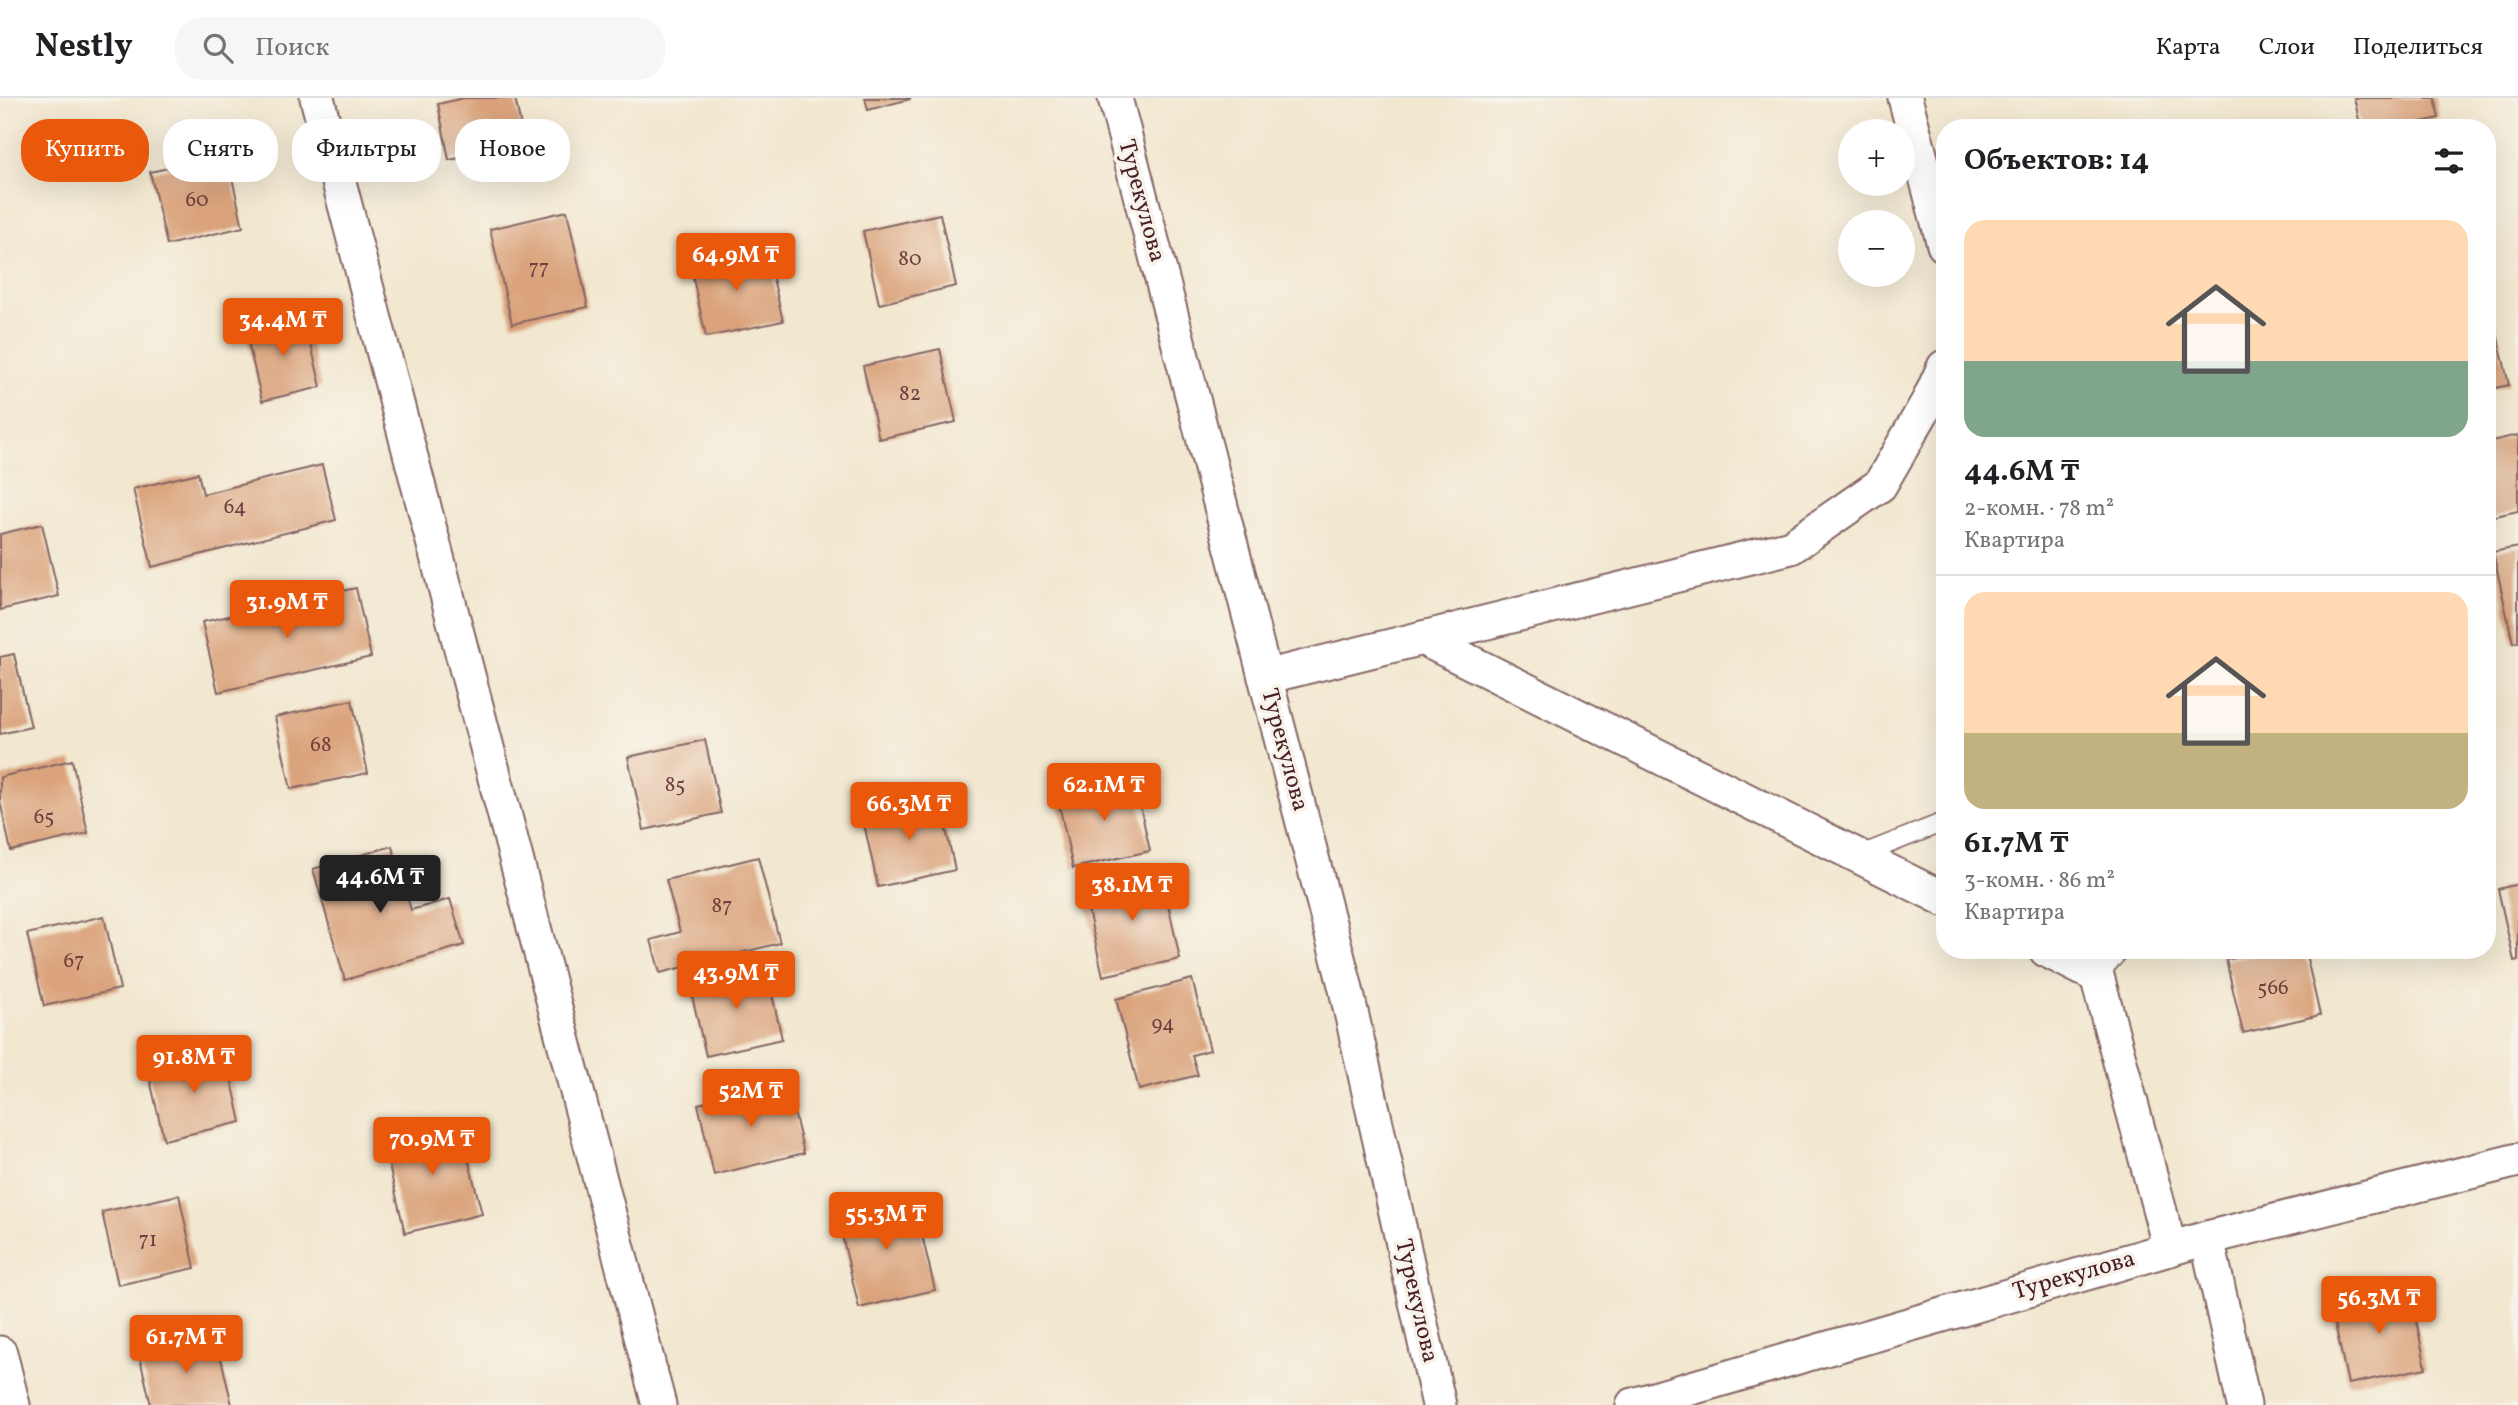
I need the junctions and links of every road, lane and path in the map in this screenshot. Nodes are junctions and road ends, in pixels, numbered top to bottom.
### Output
1 (317, 98) edge
2 (1115, 98) edge
3 (1905, 98) edge
4 (1936, 215) edge
5 (1936, 385) edge
6 (1422, 638) junction
7 (1265, 677) junction
8 (1936, 825) edge
9 (1858, 856) junction
10 (1936, 896) edge
11 (2064, 959) edge
12 (2112, 959) edge
13 (2097, 976) junction
14 (2518, 1160) edge
15 (2207, 1238) junction
16 (2169, 1249) junction
17 (0, 1353) edge
18 (13, 1405) edge
19 (659, 1405) edge
20 (1439, 1405) edge
21 (1633, 1405) edge
22 (2244, 1405) edge

1 - 19 street
2 - 7 street, Турекулова
3 - 4 street
5 - 6 street
6 - 7 street
6 - 9 street
7 - 20 street, Турекулова
8 - 9 lane
9 - 10 street
11 - 13 street
12 - 13 lane
13 - 16 street
14 - 15 street, Турекулова
15 - 16 street, Турекулова
15 - 22 street
16 - 21 street, Турекулова
17 - 18 street

